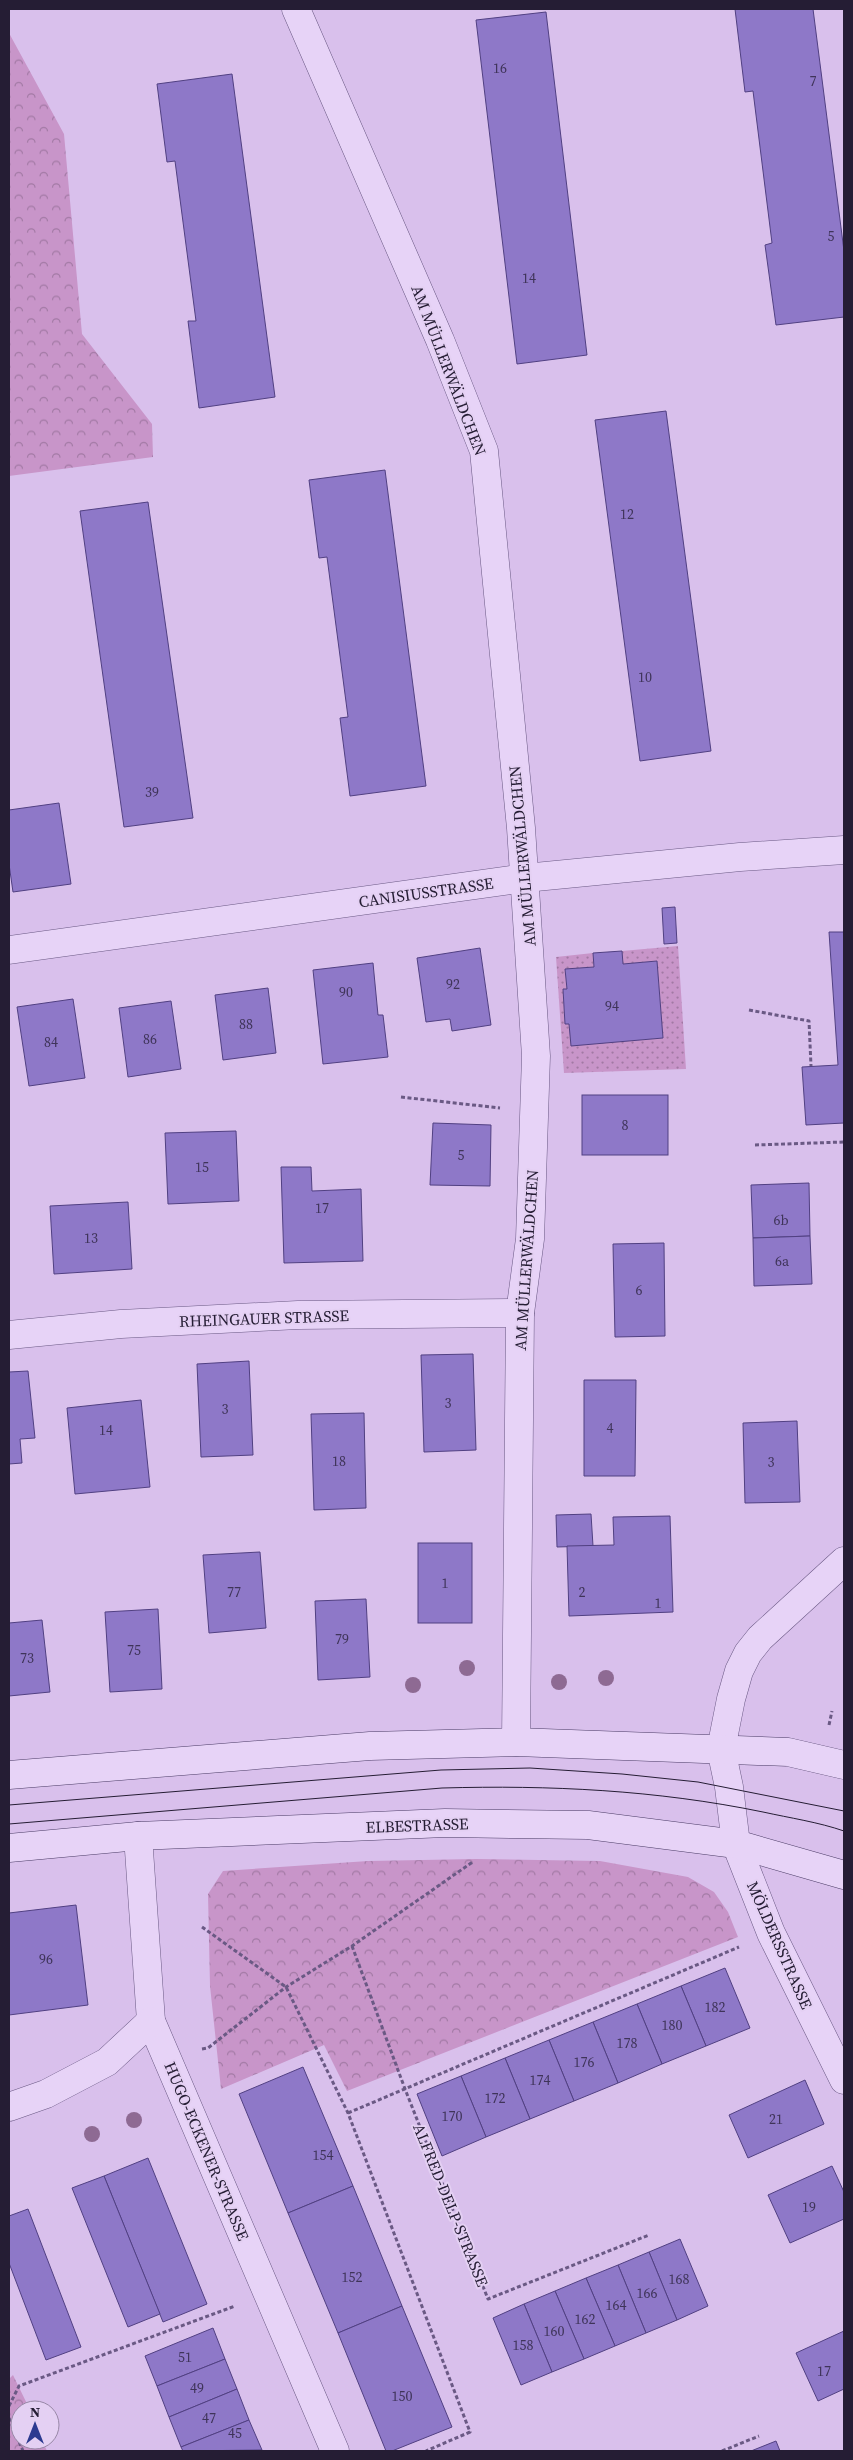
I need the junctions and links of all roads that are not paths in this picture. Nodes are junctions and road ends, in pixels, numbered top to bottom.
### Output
1 (296, 9) edge
2 (844, 850) edge
3 (525, 878) junction
4 (9, 950) edge
5 (520, 1313) junction
6 (9, 1335) edge
7 (844, 1561) edge
8 (516, 1742) junction
9 (721, 1750) junction
10 (844, 1765) edge
11 (9, 1775) edge
12 (138, 1836) junction
13 (736, 1844) junction
14 (9, 1848) edge
15 (833, 1872) edge
16 (151, 2021) junction
17 (844, 2080) edge
18 (9, 2107) edge
19 (335, 2451) edge

1 - 3 street, AM MÜLLERWÄLDCHEN
2 - 3 street, CANISIUSSTRASSE
3 - 4 street, CANISIUSSTRASSE
3 - 5 street, AM MÜLLERWÄLDCHEN
5 - 6 street, RHEINGAUER STRASSE
5 - 8 street, AM MÜLLERWÄLDCHEN
7 - 9 street
8 - 9 street
8 - 11 street
9 - 10 street
9 - 13 street, MÖLDERSSTRASSE
12 - 13 street, ELBESTRASSE
12 - 14 street, ELBESTRASSE
12 - 16 street, HUGO-ECKENER-STRASSE
13 - 15 street, ELBESTRASSE
13 - 17 street, MÖLDERSSTRASSE
16 - 18 street
16 - 19 street, HUGO-ECKENER-STRASSE

